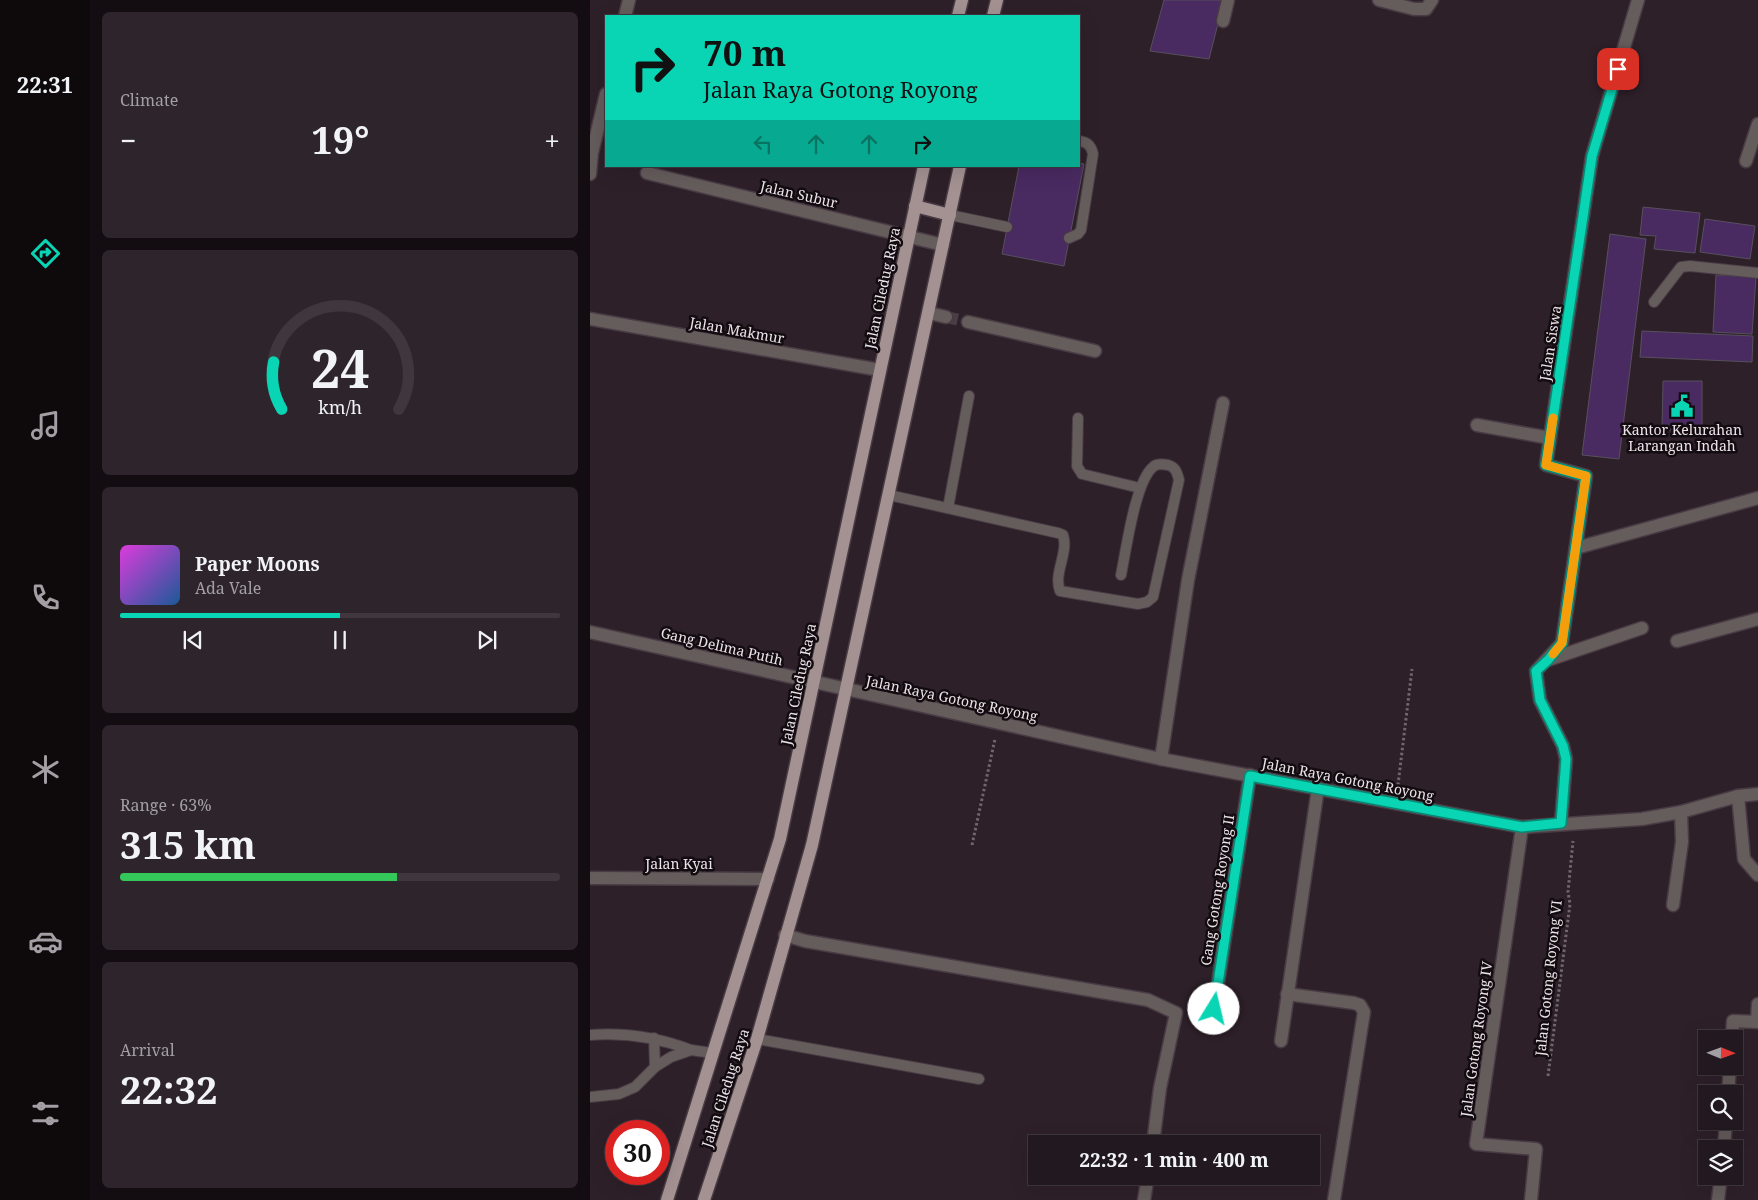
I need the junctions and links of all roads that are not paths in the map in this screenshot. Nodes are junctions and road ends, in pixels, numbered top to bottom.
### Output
1 (629, 0) edge
2 (962, 0) edge
3 (997, 0) edge
4 (1228, 0) edge
5 (1379, 0) edge
6 (1432, 0) edge
7 (1638, 0) edge
8 (625, 15) edge
9 (958, 15) edge
10 (993, 15) edge
11 (1223, 21) dead end
12 (605, 98) edge
13 (1758, 124) edge
14 (1080, 140) edge
15 (1746, 161) dead end
16 (924, 167) edge
17 (960, 167) edge
18 (647, 173) dead end
19 (590, 174) edge
20 (915, 206) junction
21 (950, 214) junction
22 (1007, 227) dead end
23 (909, 236) junction
24 (1070, 238) dead end
25 (944, 245) junction
26 (1758, 273) edge
27 (1654, 302) dead end
28 (929, 312) junction
29 (946, 317) tunnel mouth
30 (590, 319) edge
31 (968, 322) tunnel mouth
32 (1095, 351) dead end
33 (880, 370) junction
34 (969, 396) dead end
35 (1224, 403) dead end
36 (1078, 418) dead end
37 (1477, 425) dead end
38 (1550, 438) junction
39 (1140, 488) junction
40 (889, 495) junction
41 (1758, 498) edge
42 (948, 508) junction
43 (1576, 548) junction
44 (1121, 575) dead end
45 (1758, 619) edge
46 (1642, 628) dead end
47 (590, 632) edge
48 (1678, 641) dead end
49 (1548, 660) junction
50 (813, 682) junction
51 (847, 690) junction
52 (1161, 759) junction
53 (1250, 776) junction
54 (1318, 788) junction
55 (1758, 794) edge
56 (1738, 796) junction
57 (1681, 812) junction
58 (1561, 823) junction
59 (1522, 827) junction
60 (1758, 875) edge
61 (590, 878) edge
62 (768, 879) junction
63 (1673, 905) dead end
64 (785, 935) junction
65 (1287, 994) junction
66 (1758, 1004) edge
67 (1214, 1009) dead end
68 (1732, 1030) edge
69 (590, 1035) edge
70 (654, 1038) junction
71 (756, 1039) junction
72 (1281, 1041) dead end
73 (690, 1050) junction
74 (712, 1053) junction
75 (655, 1067) junction
76 (979, 1079) dead end
77 (590, 1097) edge
78 (1154, 1135) edge
79 (1146, 1185) edge
80 (1720, 1185) edge
81 (667, 1200) edge
82 (704, 1200) edge
83 (1144, 1200) edge
84 (1334, 1200) edge
85 (1531, 1200) edge
86 (1718, 1200) edge

1 - 8 street
2 - 9 main road
3 - 10 main road
4 - 11 street
5 - 6 street
7 - 38 street, Jalan Siswa
12 - 19 street
13 - 15 street
14 - 24 lane
16 - 20 main road, Jalan Ciledug Raya
17 - 21 main road, Jalan Ciledug Raya
18 - 23 street, Jalan Subur
20 - 21 main road
20 - 23 main road, Jalan Ciledug Raya
21 - 22 lane
21 - 25 main road, Jalan Ciledug Raya
23 - 25 street, Jalan Subur
23 - 33 main road, Jalan Ciledug Raya
25 - 28 main road, Jalan Ciledug Raya
26 - 27 lane
28 - 29 street
28 - 40 main road, Jalan Ciledug Raya
30 - 33 street, Jalan Makmur
31 - 32 street
33 - 50 main road, Jalan Ciledug Raya
34 - 42 lane
35 - 52 street
36 - 39 lane
37 - 38 street
38 - 43 street, Jalan Siswa
39 - 42 lane
39 - 44 lane
40 - 42 lane
40 - 51 main road, Jalan Ciledug Raya
41 - 43 street
43 - 49 street, Jalan Siswa
45 - 48 street
46 - 49 street
47 - 50 street, Gang Delima Putih
49 - 58 street, Jalan Siswa
50 - 51 street, Gang Delima Putih
50 - 62 main road, Jalan Ciledug Raya
51 - 52 street, Jalan Raya Gotong Royong
51 - 64 main road, Jalan Ciledug Raya
52 - 53 street, Jalan Raya Gotong Royong
53 - 54 street, Jalan Raya Gotong Royong
53 - 67 street, Gang Gotong Royong II
54 - 59 street, Jalan Raya Gotong Royong
54 - 65 street
55 - 56 street, Jalan Raya Gotong Royong
56 - 57 street, Jalan Raya Gotong Royong
56 - 60 street
57 - 58 street, Jalan Raya Gotong Royong
57 - 63 street
58 - 59 street, Jalan Raya Gotong Royong
59 - 85 street, Jalan Gotong Royong IV
61 - 62 street, Jalan Kyai
62 - 74 main road, Jalan Ciledug Raya
64 - 71 main road, Jalan Ciledug Raya
64 - 78 street
65 - 72 street
65 - 84 street
66 - 68 street
69 - 70 lane
70 - 73 lane
70 - 75 lane
71 - 76 lane
71 - 82 main road, Jalan Ciledug Raya
73 - 74 lane
73 - 75 lane
74 - 81 main road, Jalan Ciledug Raya
75 - 77 lane
79 - 83 street
80 - 86 street

